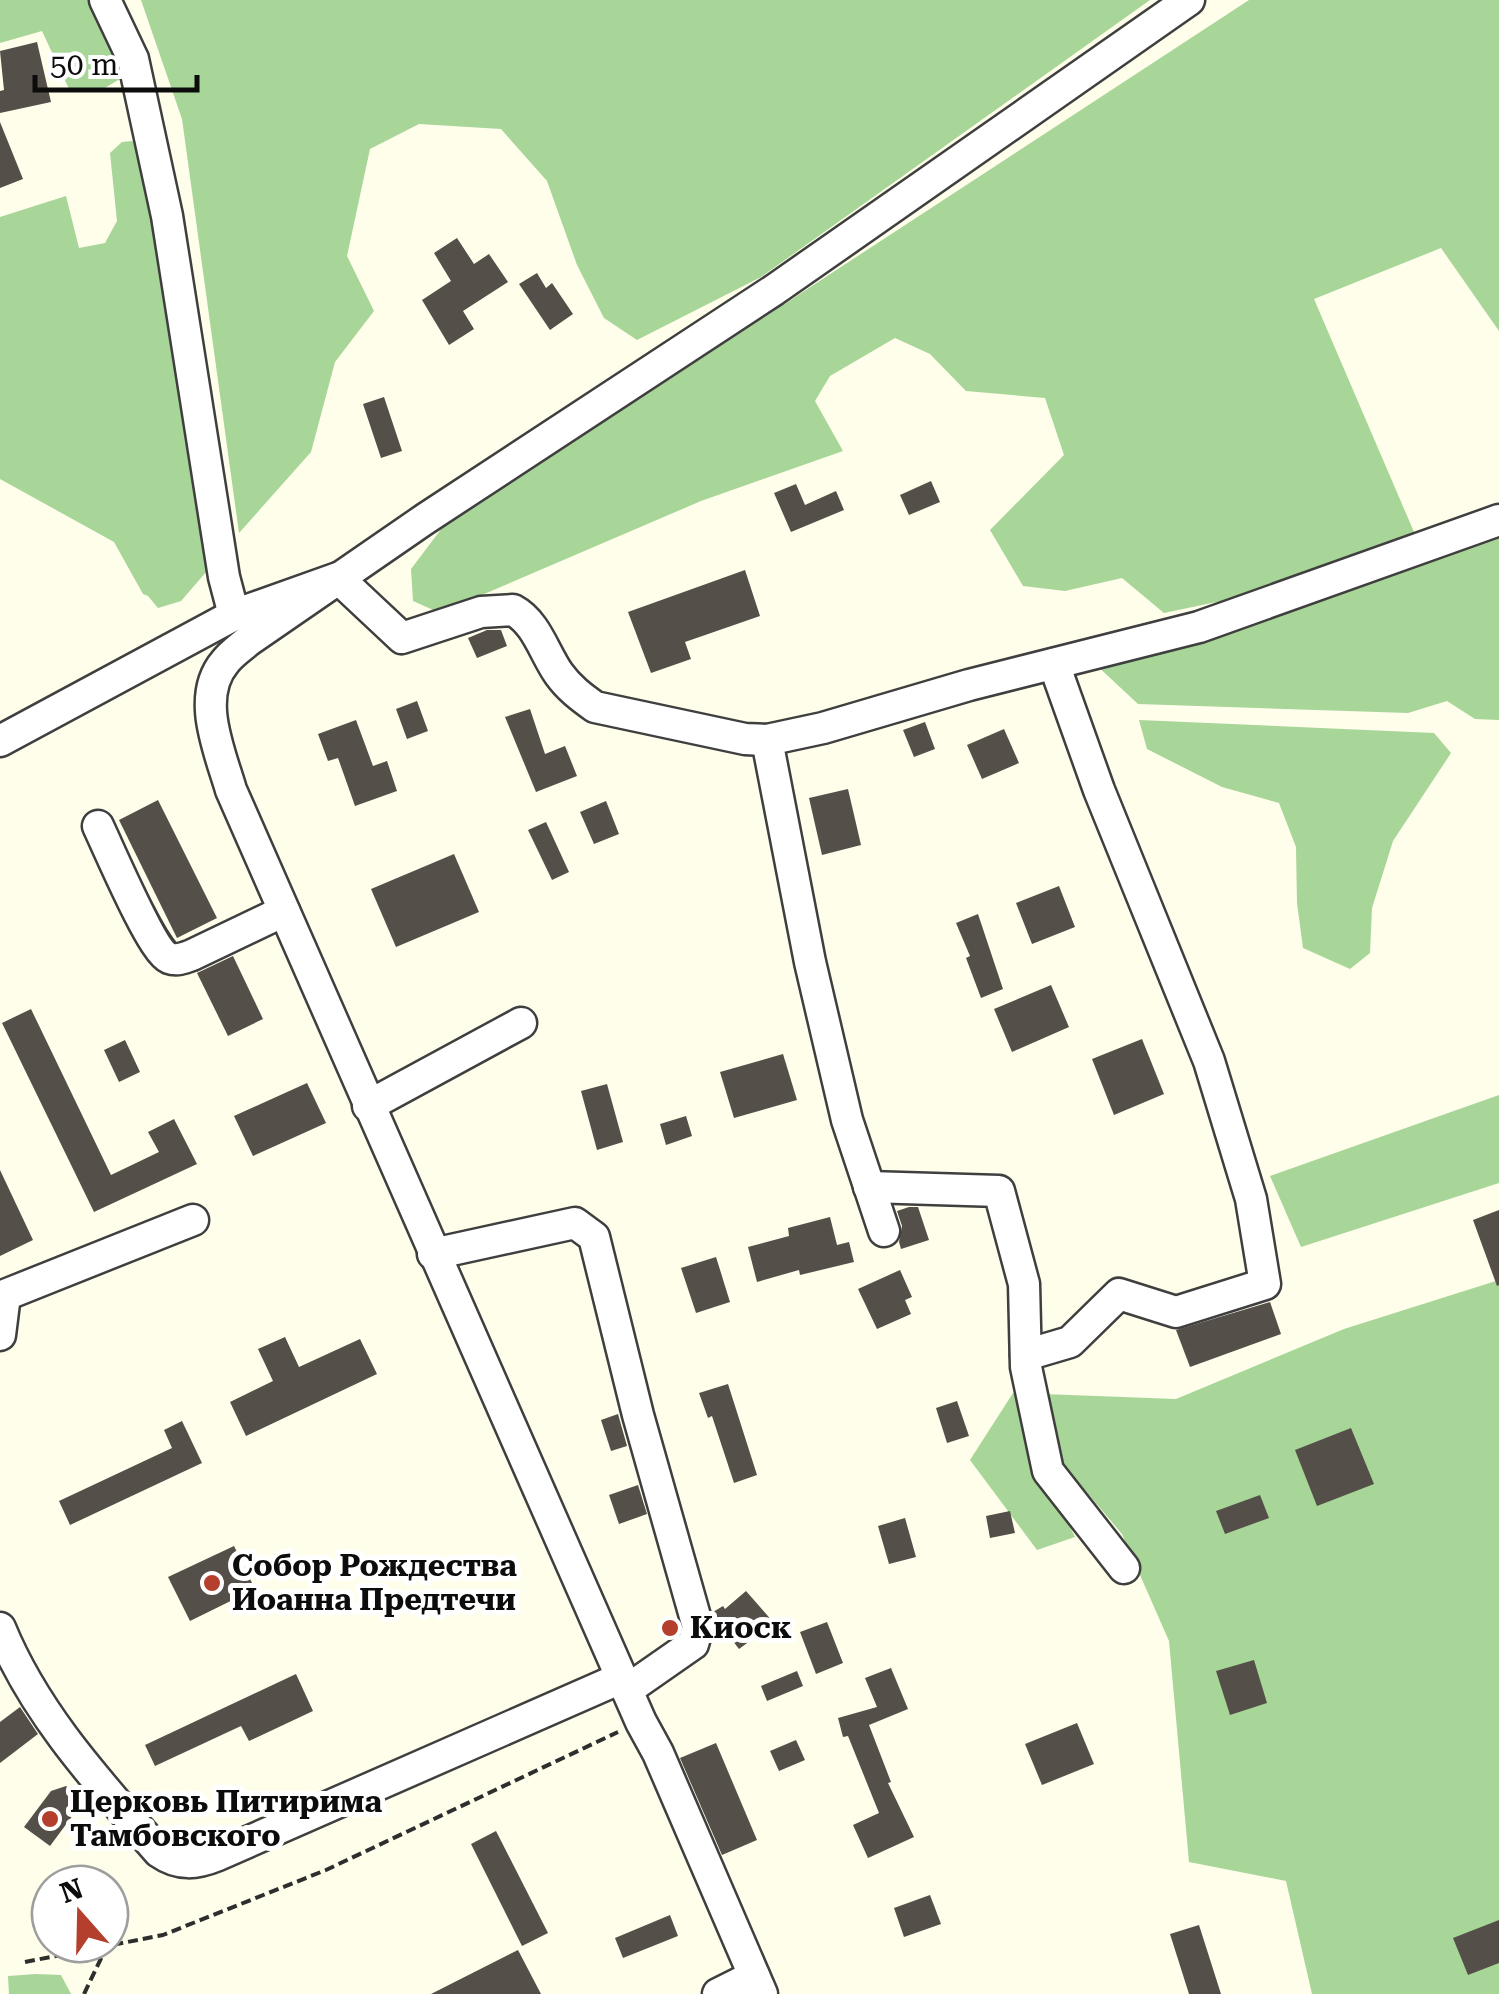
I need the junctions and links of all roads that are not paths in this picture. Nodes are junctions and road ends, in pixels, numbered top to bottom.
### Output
1 (105, 0) edge
2 (1189, 0) edge
3 (1499, 520) edge
4 (338, 578) junction
5 (234, 615) junction
6 (1054, 664) junction
7 (0, 740) edge
8 (767, 740) junction
9 (98, 826) dead end
10 (284, 911) junction
11 (521, 1023) dead end
12 (368, 1106) junction
13 (869, 1187) junction
14 (193, 1220) dead end
15 (884, 1232) dead end
16 (433, 1254) junction
17 (0, 1335) edge
18 (1026, 1354) junction
19 (1124, 1568) dead end
20 (0, 1628) edge
21 (624, 1684) junction
22 (758, 1985) edge
23 (718, 1994) edge

1 - 5 street
2 - 4 street
3 - 6 street
4 - 5 street
4 - 8 street
4 - 10 street
5 - 7 street
6 - 8 street
6 - 18 street
8 - 13 street
9 - 10 street
10 - 12 street
11 - 12 street
12 - 16 street
13 - 15 street
13 - 18 street
14 - 17 street
16 - 21 street
16 - 21 street
18 - 19 street
20 - 21 street
21 - 22 street
22 - 23 street

